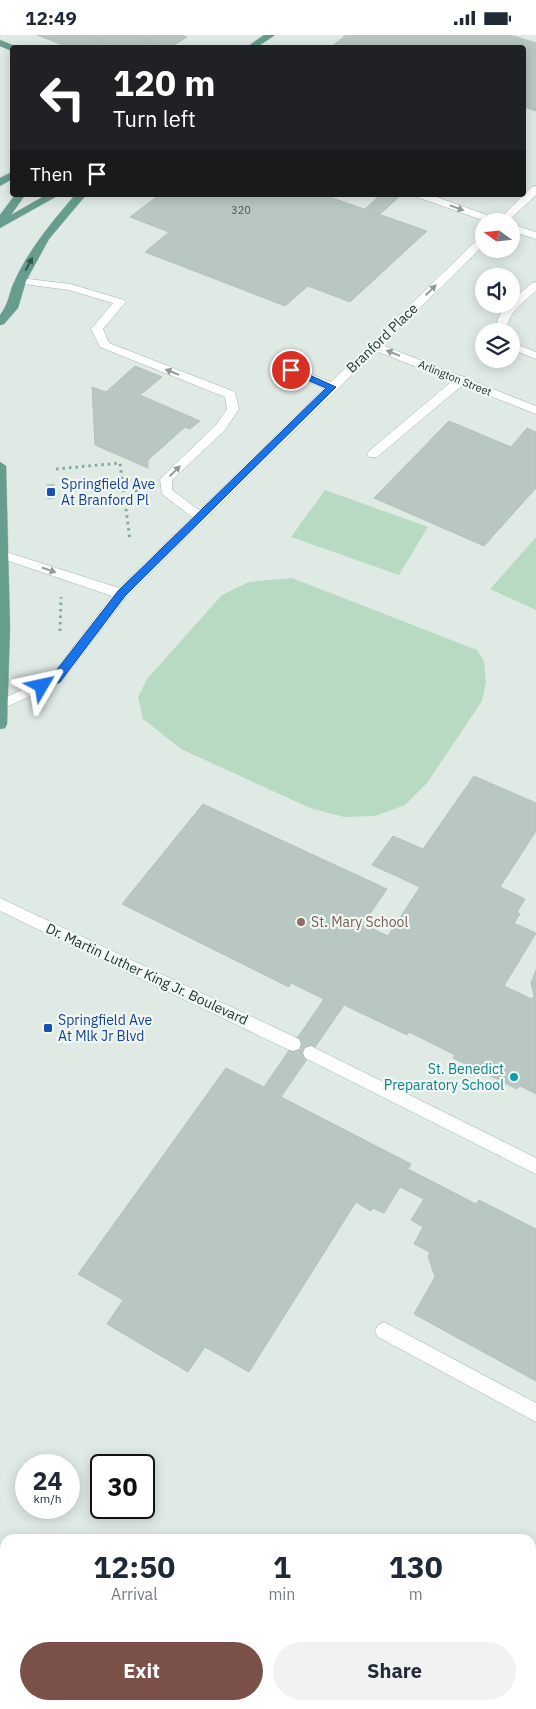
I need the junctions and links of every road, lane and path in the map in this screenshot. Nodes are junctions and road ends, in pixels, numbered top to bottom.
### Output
1 (270, 35) edge
2 (254, 45) edge
3 (536, 189) edge
4 (19, 197) edge
5 (50, 197) edge
6 (79, 197) edge
7 (426, 197) edge
8 (510, 213) edge
9 (475, 214) edge
10 (0, 223) edge
11 (520, 230) edge
12 (536, 236) edge
13 (475, 248) edge
14 (20, 281) junction
15 (536, 285) edge
16 (0, 322) edge
17 (501, 323) edge
18 (374, 346) junction
19 (520, 349) edge
20 (536, 356) edge
21 (291, 370) dead end
22 (461, 380) junction
23 (332, 387) junction
24 (536, 410) edge
25 (373, 454) dead end
26 (0, 466) edge
27 (56, 469) dead end
28 (200, 517) junction
29 (130, 540) dead end
30 (2, 554) junction
31 (61, 594) dead end
32 (121, 594) junction
33 (60, 634) dead end
34 (1, 705) edge
35 (0, 724) edge
36 (0, 904) edge
37 (293, 1044) tunnel mouth
38 (311, 1053) tunnel mouth
39 (536, 1165) edge
40 (384, 1331) dead end
41 (536, 1413) edge

1 - 2 main road
3 - 8 street
4 - 10 main road
5 - 10 main road
14 -> 6 main road
7 -> 9 street
11 - 12 street
18 -> 13 street, Branford Place
14 - 16 main road
28 -> 14 street
15 - 17 street
22 -> 18 street, Arlington Street
18 - 23 street, Branford Place
19 - 20 street
21 - 23 street
22 - 24 street, Arlington Street
22 - 25 street
23 - 28 street, Branford Place
26 - 30 main road
27 - 29 path
28 - 32 street, Branford Place
30 -> 32 street
30 - 34 main road
31 - 33 path
32 - 34 street, Branford Place
34 - 35 main road
36 - 37 street, Dr. Martin Luther King Jr. Boulevard
38 - 39 street
40 - 41 street

